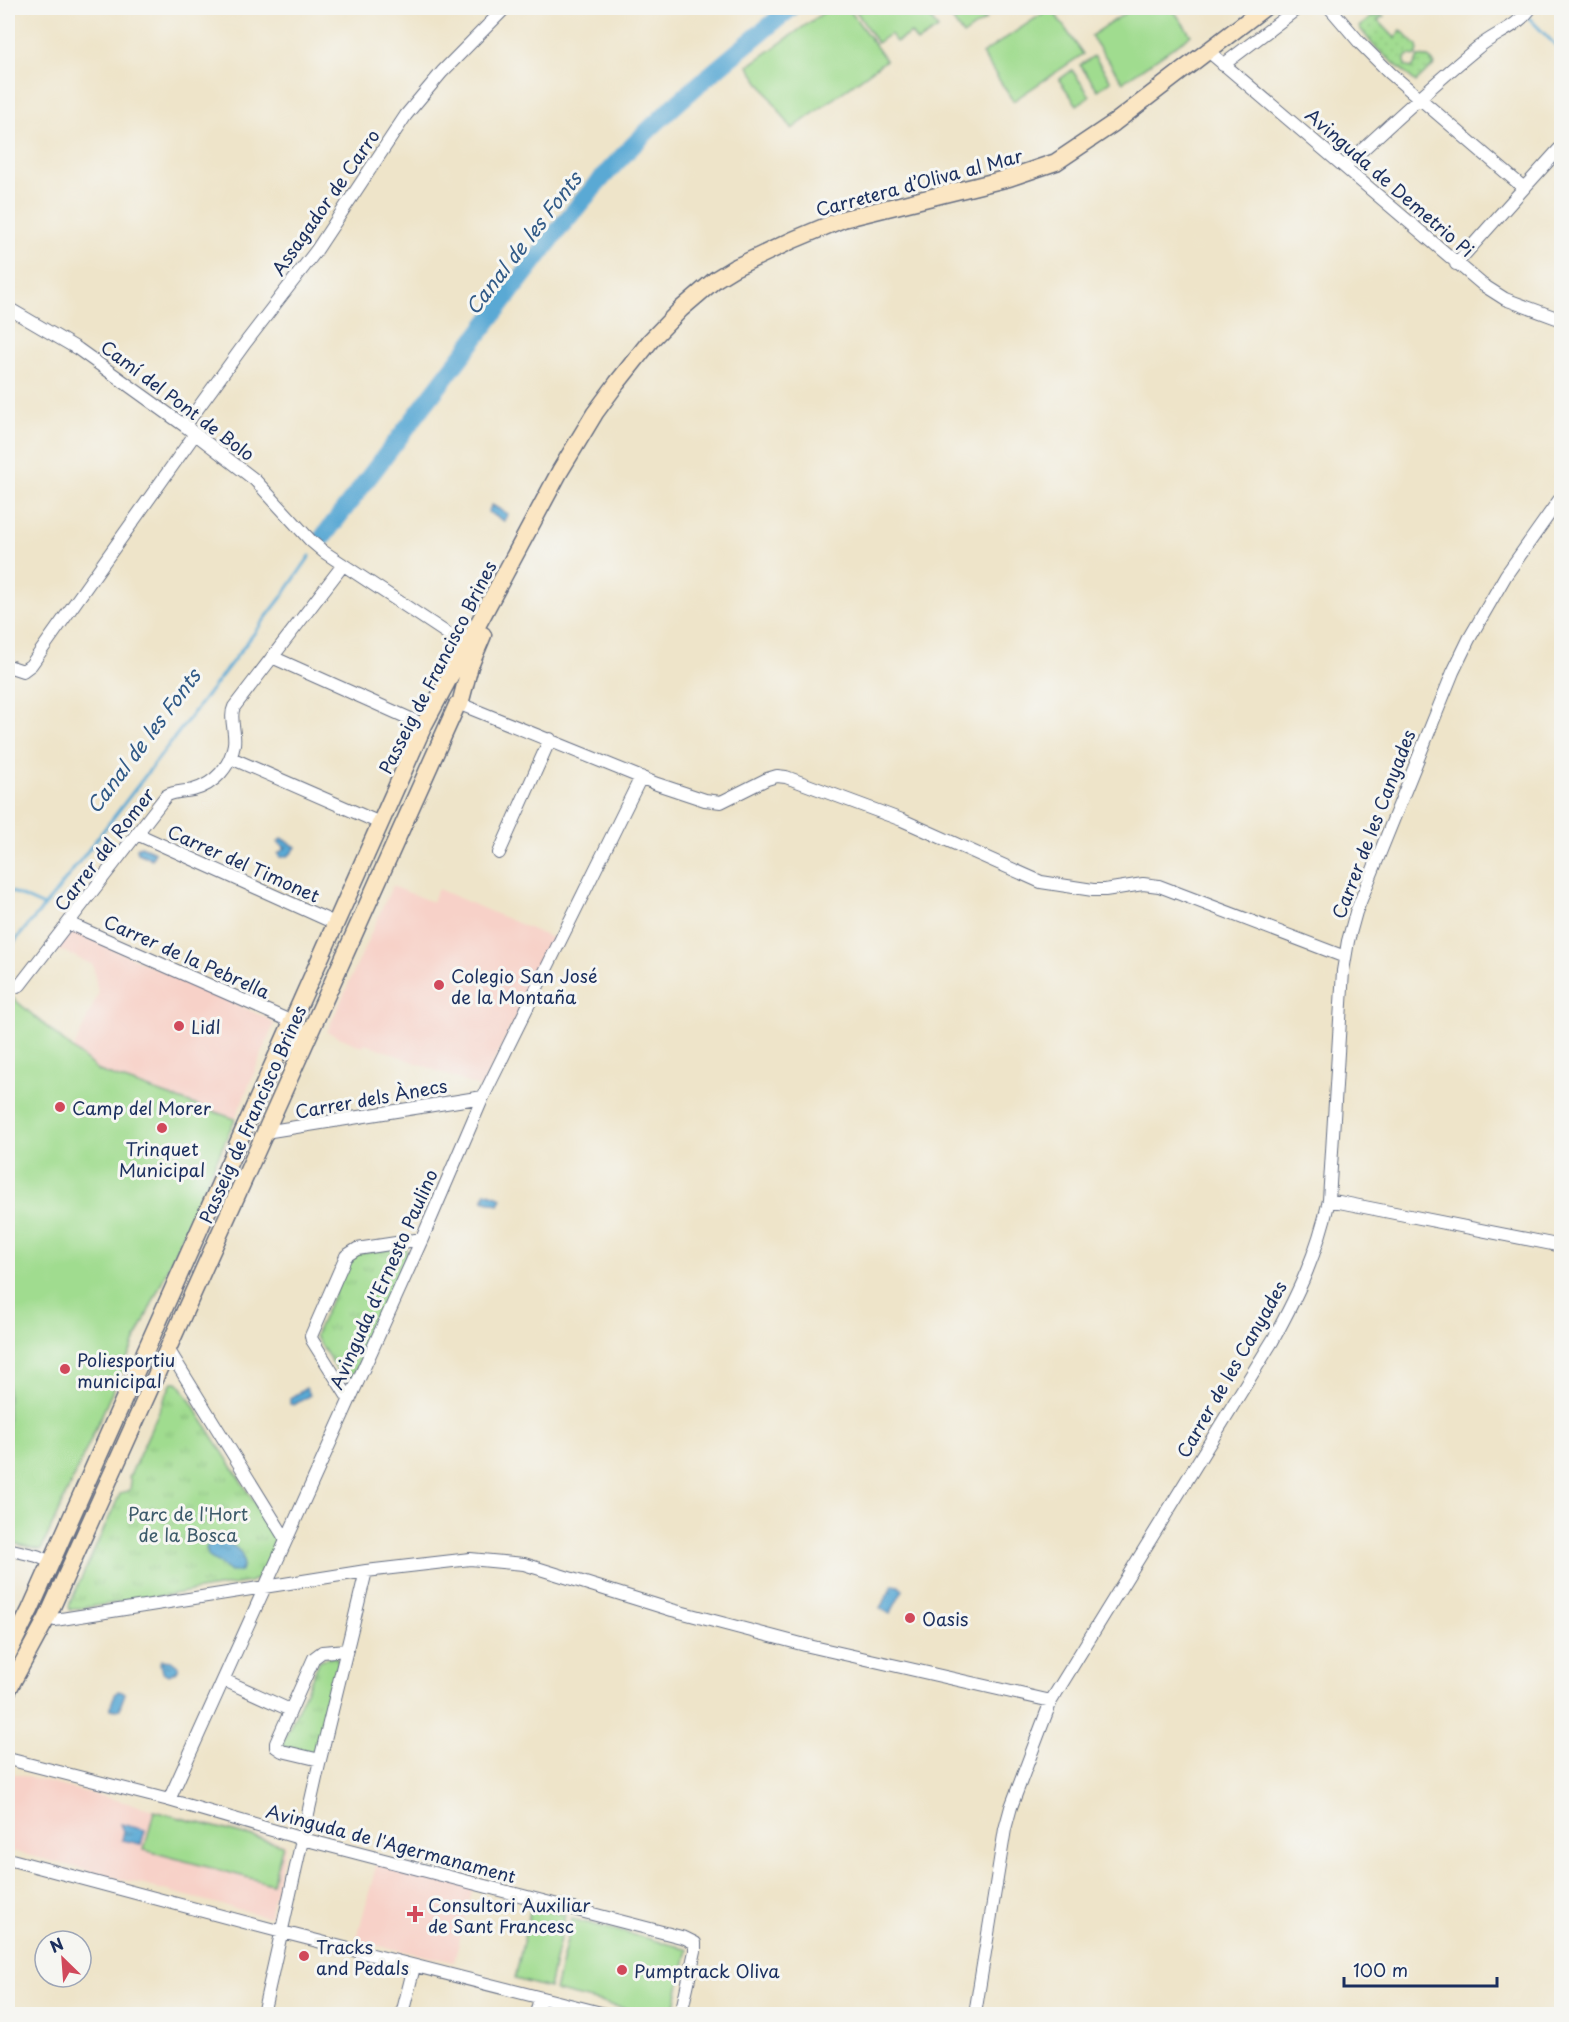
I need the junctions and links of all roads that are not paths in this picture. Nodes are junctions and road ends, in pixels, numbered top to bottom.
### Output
1 (505, 8) edge
2 (1264, 8) edge
3 (1298, 8) edge
4 (1330, 8) edge
5 (1528, 12) edge
6 (1207, 50) junction
7 (1223, 65) junction
8 (1419, 98) junction
9 (1562, 146) edge
10 (1345, 166) junction
11 (1524, 188) junction
12 (1456, 264) junction
13 (8, 308) edge
14 (1561, 318) edge
15 (185, 426) junction
16 (195, 434) junction
17 (1562, 496) edge
18 (512, 562) junction
19 (343, 565) junction
20 (465, 647) junction
21 (272, 657) junction
22 (8, 666) edge
23 (442, 692) junction
24 (461, 697) junction
25 (424, 725) junction
26 (550, 739) junction
27 (231, 758) junction
28 (641, 777) junction
29 (380, 823) junction
30 (137, 834) junction
31 (499, 853) dead end
32 (68, 923) junction
33 (337, 924) junction
34 (1345, 957) junction
35 (8, 986) edge
36 (292, 1023) junction
37 (284, 1090) junction
38 (483, 1097) junction
39 (265, 1132) junction
40 (1329, 1200) junction
41 (422, 1239) junction
42 (1562, 1246) edge
43 (168, 1350) junction
44 (350, 1399) junction
45 (286, 1540) junction
46 (8, 1549) edge
47 (51, 1562) junction
48 (366, 1571) junction
49 (265, 1586) junction
50 (27, 1616) junction
51 (44, 1624) junction
52 (347, 1650) junction
53 (8, 1654) edge
54 (224, 1680) junction
55 (8, 1690) edge
56 (1051, 1701) junction
57 (290, 1710) junction
58 (8, 1760) edge
59 (320, 1760) junction
60 (169, 1800) junction
61 (303, 1839) junction
62 (8, 1859) edge
63 (282, 1932) junction
64 (414, 1967) junction
65 (540, 1998) junction
66 (263, 2014) edge
67 (402, 2014) edge
68 (536, 2014) edge
69 (597, 2014) edge
70 (681, 2014) edge
71 (975, 2014) edge

1 - 15 street, Assagador de Carro
2 - 6 street, Carretera d’Oliva al Mar
3 - 7 street
4 - 8 street
5 - 8 street
6 - 7 street, Avinguda de Demetrio Pi
6 - 18 street, Carretera d’Oliva al Mar
7 - 10 street, Avinguda de Demetrio Pi
8 - 10 street
8 - 11 street
9 - 11 street
10 - 12 street, Avinguda de Demetrio Pi
11 - 12 street
12 - 14 street, Avinguda de Demetrio Pi
13 - 15 street, Camí del Pont de Bolo
15 - 16 street, Camí del Pont de Bolo
16 - 19 street, Camí del Pont de Bolo
16 - 22 street
17 - 34 street, Carrer de les Canyades
18 - 20 street, Passeig de Francisco Brines
18 - 24 street, Passeig de Francisco Brines
19 - 20 street, Camí del Pont de Bolo
19 - 21 street
20 - 23 street, Passeig de Francisco Brines
20 - 24 street
21 - 25 street
21 - 27 street
23 - 24 street
23 - 25 street, Passeig de Francisco Brines
24 - 26 street
24 - 37 street, Passeig de Francisco Brines
25 - 29 street, Passeig de Francisco Brines
26 - 28 street
26 - 31 street
27 - 29 street
27 - 30 street, Carrer del Romer
28 - 34 street
28 - 38 street, Avinguda d'Ernesto Paulino
29 - 33 street, Passeig de Francisco Brines
30 - 32 street, Carrer del Romer
30 - 33 street, Carrer del Timonet
32 - 35 street, Carrer del Romer
32 - 36 street, Carrer de la Pebrella
33 - 36 street, Passeig de Francisco Brines
34 - 40 street, Carrer de les Canyades
36 - 37 street
36 - 47 street, Passeig de Francisco Brines
37 - 39 street, Passeig de Francisco Brines
38 - 39 street, Carrer dels Ànecs
38 - 41 street, Avinguda d'Ernesto Paulino
39 - 43 street, Passeig de Francisco Brines
40 - 42 street
40 - 56 street, Carrer de les Canyades
41 - 44 street, Avinguda d'Ernesto Paulino
41 - 44 street
43 - 45 street
43 - 51 street, Passeig de Francisco Brines
44 - 45 street, Avinguda d'Ernesto Paulino
45 - 49 street, Avinguda d'Ernesto Paulino
46 - 47 street
47 - 50 street, Passeig de Francisco Brines
48 - 49 street
48 - 52 street
48 - 56 street
49 - 51 street
49 - 54 street, Avinguda d'Ernesto Paulino
50 - 51 street
50 - 53 street, Passeig de Francisco Brines
51 - 55 street, Passeig de Francisco Brines
52 - 57 street
52 - 59 street
54 - 57 street
54 - 60 street, Avinguda d'Ernesto Paulino
56 - 71 street, Carrer de les Canyades
57 - 59 street
58 - 60 street, Avinguda de l'Agermanament
59 - 61 street
60 - 61 street, Avinguda de l'Agermanament
61 - 63 street
61 - 70 street, Avinguda de l'Agermanament
62 - 63 street
63 - 64 street
63 - 66 street
64 - 65 street
64 - 67 street
65 - 68 street
65 - 69 street

